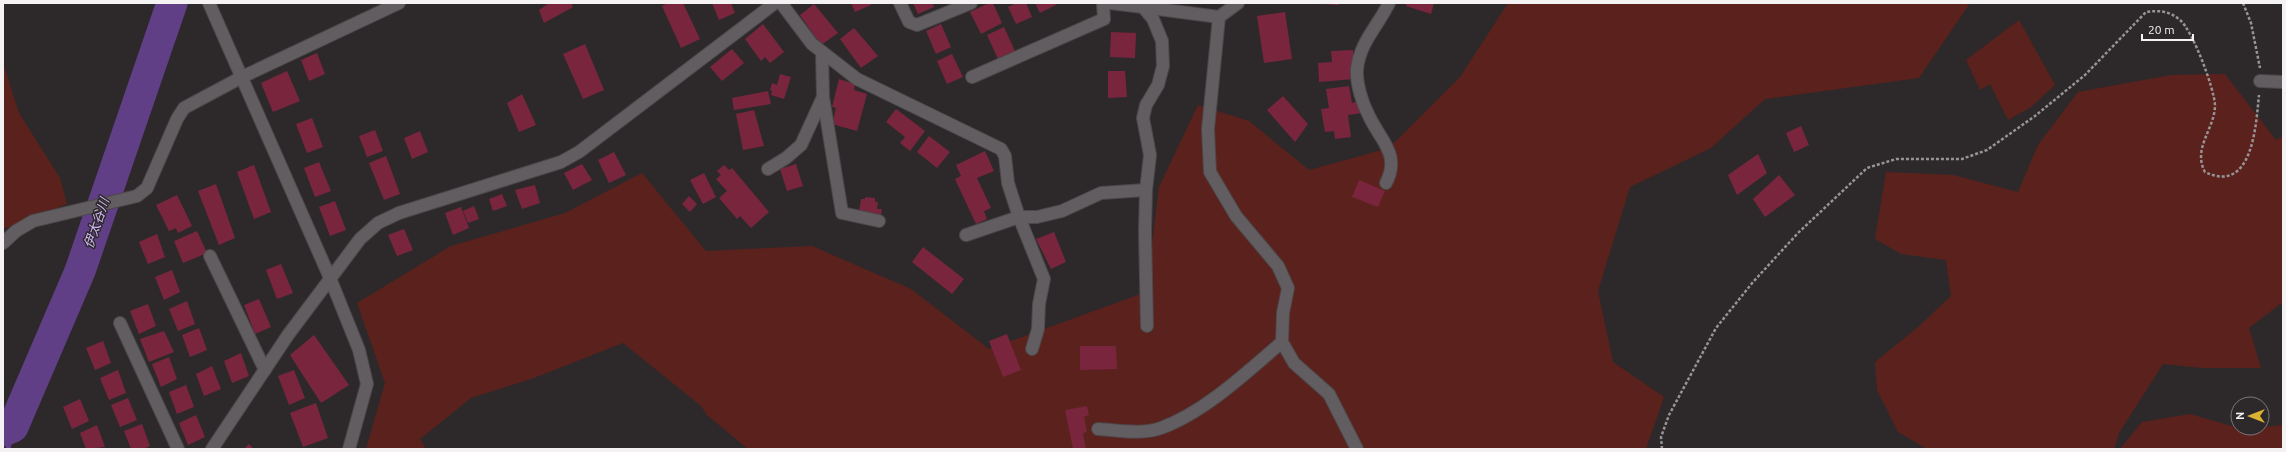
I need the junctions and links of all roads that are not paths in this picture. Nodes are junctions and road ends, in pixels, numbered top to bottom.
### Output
1 (209, 3) edge
2 (398, 3) edge
3 (775, 3) edge
4 (781, 3) edge
5 (900, 3) edge
6 (971, 3) edge
7 (1103, 3) edge
8 (1110, 3) edge
9 (1238, 3) edge
10 (1389, 3) edge
11 (1143, 7) junction
12 (1219, 17) junction
13 (822, 52) junction
14 (242, 77) junction
15 (972, 77) dead end
16 (2260, 81) road end
17 (2283, 82) edge
18 (823, 97) junction
19 (768, 169) dead end
20 (1386, 183) dead end
21 (1146, 190) junction
22 (1019, 217) junction
23 (879, 221) dead end
24 (966, 235) dead end
25 (3, 243) edge
26 (210, 256) dead end
27 (330, 278) junction
28 (120, 323) dead end
29 (1147, 326) dead end
30 (1282, 342) junction
31 (1032, 349) dead end
32 (265, 370) junction
33 (1098, 429) dead end
34 (178, 449) edge
35 (212, 449) edge
36 (349, 449) edge
37 (1357, 449) edge

1 - 14 street
2 - 14 street
3 - 27 street
4 - 13 street
5 - 6 street
7 - 15 street
8 - 11 street
9 - 12 street
10 - 20 street
11 - 12 street
11 - 21 street
12 - 30 street
13 - 18 street
13 - 22 street
14 - 25 street
14 - 27 street
16 - 17 street
18 - 19 street
18 - 23 street
21 - 22 street
21 - 29 street
22 - 24 street
22 - 31 street
26 - 32 street
27 - 32 street
27 - 36 street
28 - 34 street
30 - 33 street
30 - 37 street
32 - 35 street

